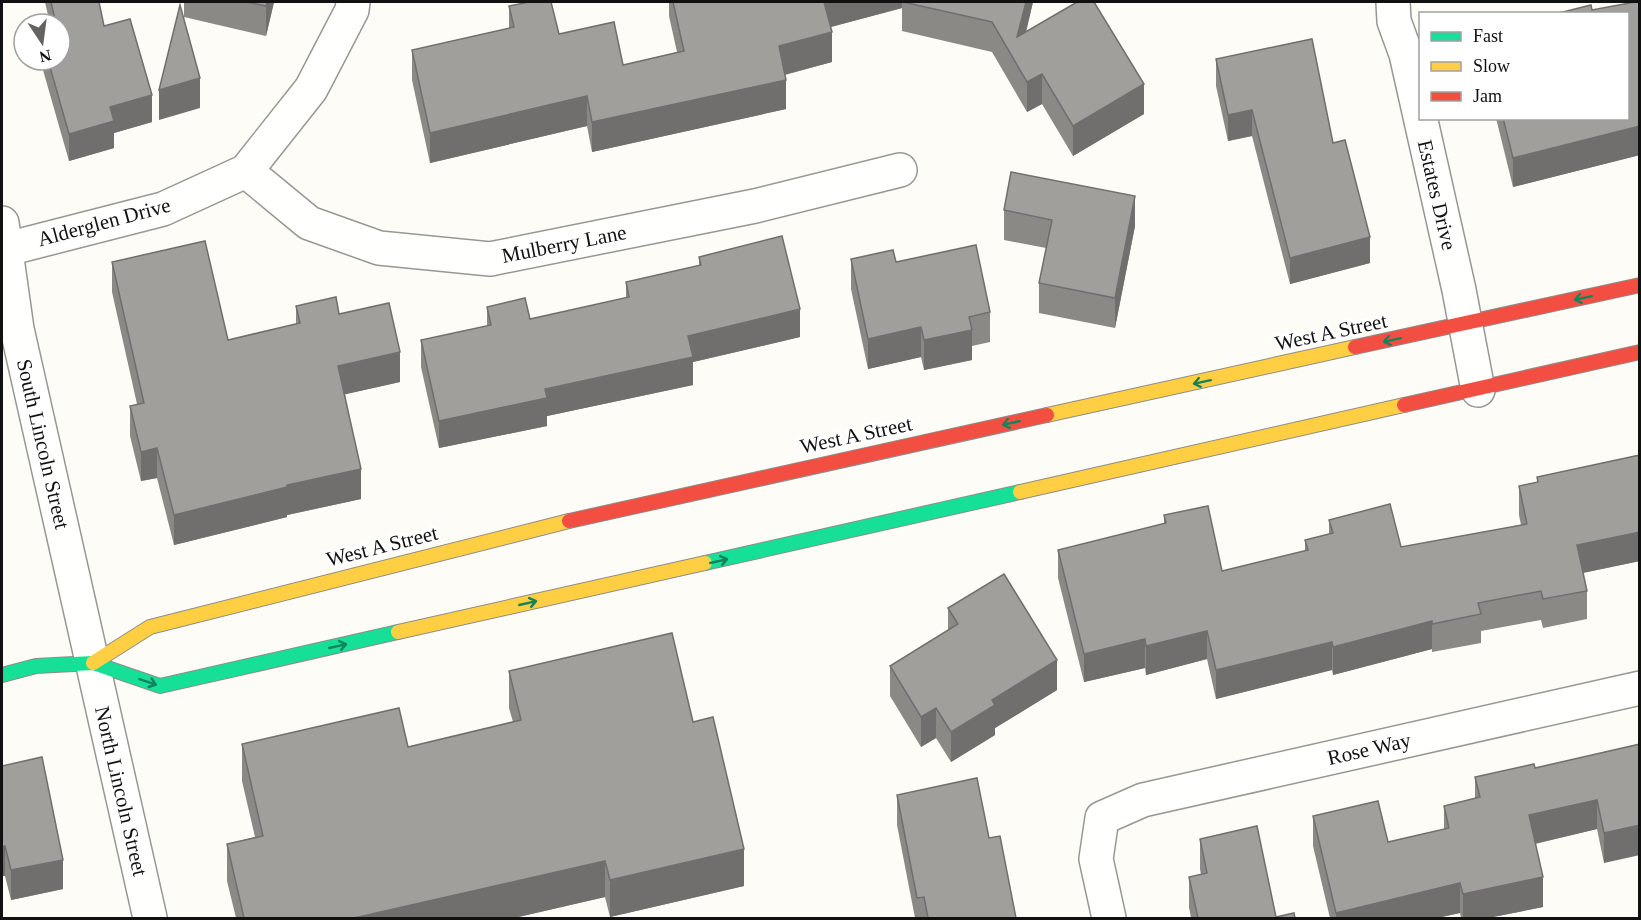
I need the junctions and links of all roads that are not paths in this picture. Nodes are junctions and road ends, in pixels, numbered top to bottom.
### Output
1 (353, 2) edge
2 (1393, 2) edge
3 (1419, 112) edge
4 (1421, 120) edge
5 (900, 170) dead end
6 (246, 171) junction
7 (4, 236) edge
8 (1640, 285) edge
9 (1466, 324) junction
10 (1640, 352) edge
11 (1478, 390) junction
12 (93, 663) junction
13 (2, 675) edge
14 (1640, 688) edge
15 (150, 918) edge
16 (1109, 918) edge

1 - 6 street, Alderglen Drive
2 - 3 street, Estates Drive
4 - 9 street, Estates Drive
5 - 6 street, Mulberry Lane
6 - 7 street, Alderglen Drive
7 - 12 street, South Lincoln Street
8 -> 9 main road, West A Street
9 - 11 street, Estates Drive
9 -> 12 main road, West A Street
10 - 11 main road, West A Street
12 -> 11 main road, West A Street
12 - 13 main road, West A Street
12 - 15 street, North Lincoln Street
14 - 16 street, Rose Way

